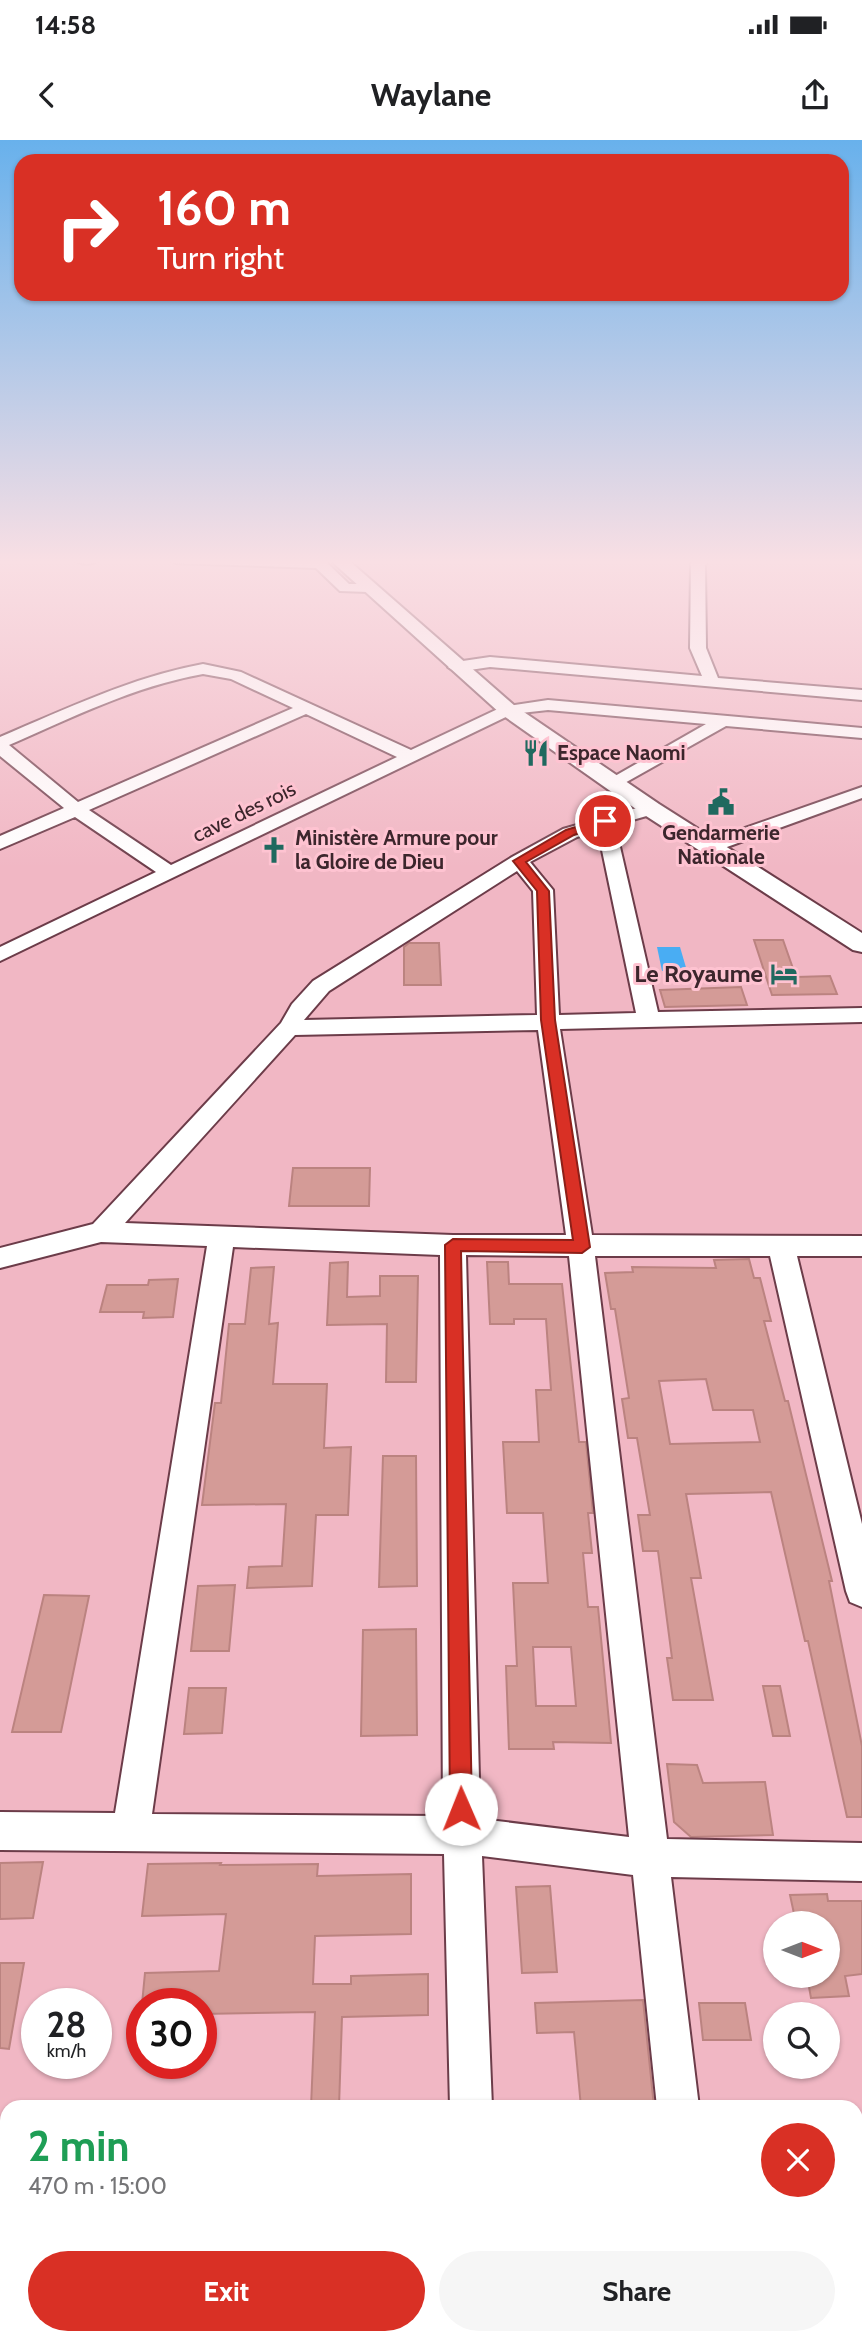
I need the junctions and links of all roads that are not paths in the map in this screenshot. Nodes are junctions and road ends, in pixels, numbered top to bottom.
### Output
1 (451, 662) edge
2 (704, 662) edge
3 (456, 667) junction
4 (712, 681) junction
5 (862, 695) edge
6 (305, 709) junction
7 (508, 710) junction
8 (721, 722) junction
9 (862, 733) edge
10 (0, 745) edge
11 (411, 757) junction
12 (614, 784) junction
13 (862, 792) edge
14 (651, 809) junction
15 (78, 811) junction
16 (605, 821) junction
17 (0, 843) edge
18 (709, 847) junction
19 (519, 861) junction
20 (170, 873) junction
21 (862, 944) edge
22 (0, 955) edge
23 (862, 1015) edge
24 (648, 1018) junction
25 (548, 1020) junction
26 (289, 1028) junction
27 (101, 1232) junction
28 (221, 1238) junction
29 (453, 1245) junction
30 (781, 1246) junction
31 (862, 1246) edge
32 (582, 1247) junction
33 (0, 1258) edge
34 (862, 1591) edge
35 (131, 1830) junction
36 (0, 1831) edge
37 (462, 1835) junction
38 (649, 1858) junction
39 (862, 1862) edge
40 (471, 2100) edge
41 (677, 2100) edge

1 - 3 main road
2 - 4 street
3 - 4 street
3 - 7 main road
4 - 5 street
6 - 10 street
6 - 11 street
6 - 15 street
7 - 8 street, cave des rois
7 - 11 street, cave des rois
7 - 12 main road
8 - 9 street, cave des rois
8 - 12 street
10 - 15 street
11 - 20 street, cave des rois
12 - 14 main road
13 - 18 street
14 - 16 street
14 - 18 main road
15 - 17 street
15 - 20 street
16 - 19 street
16 - 24 street
18 - 21 main road
19 - 25 street
19 - 26 street
20 - 22 street, cave des rois
23 - 24 street
24 - 25 street
25 - 26 street
25 - 32 street
26 - 27 street
27 - 28 street
27 - 33 street
28 - 29 street
28 - 35 street
29 - 32 street
29 - 37 street
30 - 31 street
30 - 32 street
30 - 34 street
32 - 38 street
35 - 36 street
35 - 37 street
37 - 38 street
37 - 40 street
38 - 39 street
38 - 41 street

